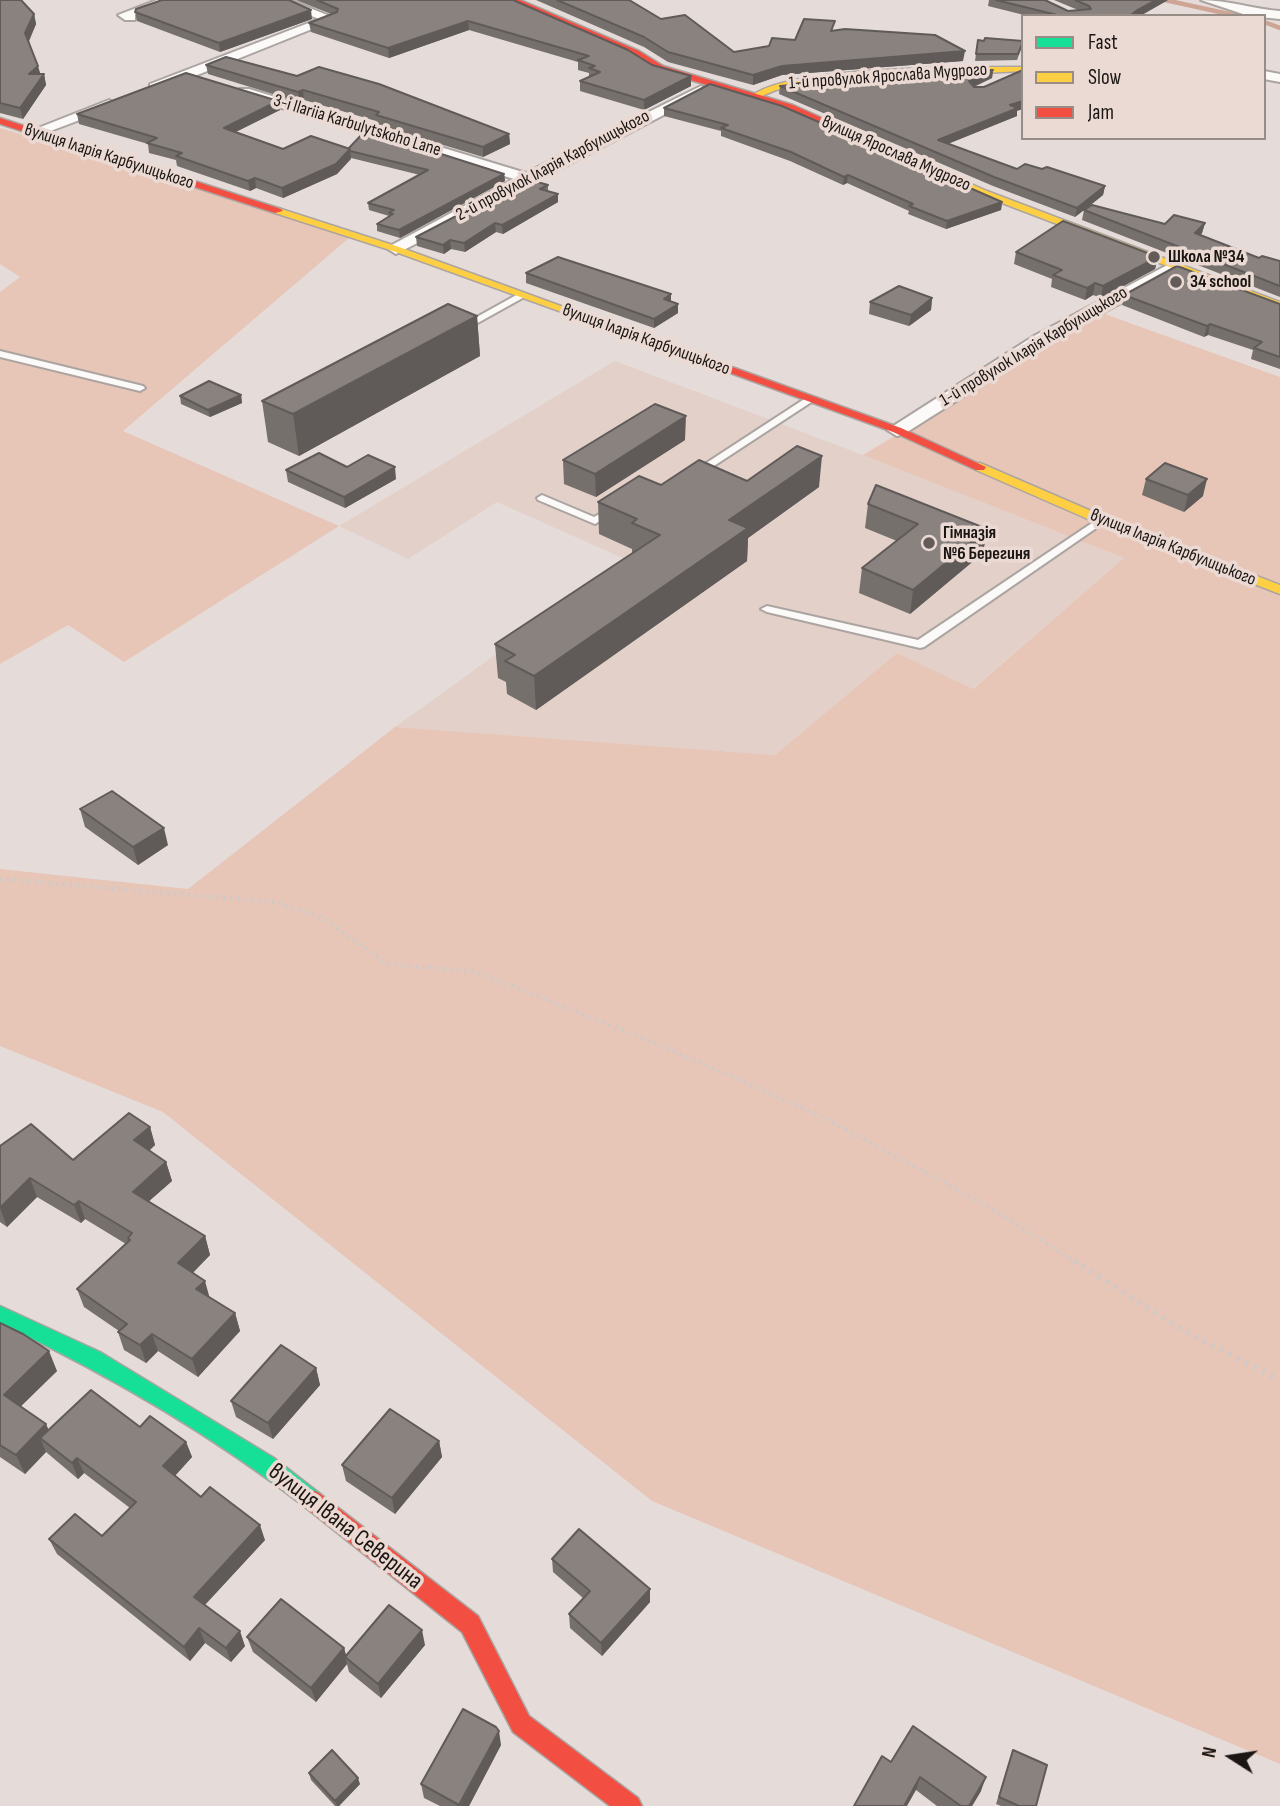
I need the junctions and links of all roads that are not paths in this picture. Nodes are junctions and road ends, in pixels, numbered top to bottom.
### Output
1 (170, 0) edge
2 (278, 0) edge
3 (514, 0) edge
4 (1207, 0) edge
5 (1280, 15) edge
6 (130, 17) dead end
7 (1021, 70) edge
8 (1021, 71) edge
9 (186, 75) junction
10 (712, 84) junction
11 (991, 86) edge
12 (757, 95) junction
13 (0, 121) edge
14 (35, 132) junction
15 (527, 178) junction
16 (396, 249) junction
17 (1173, 267) junction
18 (523, 295) junction
19 (1280, 306) edge
20 (451, 334) edge
21 (0, 354) edge
22 (140, 388) dead end
23 (809, 399) junction
24 (897, 430) junction
25 (677, 485) edge
26 (542, 498) dead end
27 (619, 506) edge
28 (1101, 520) junction
29 (1280, 590) edge
30 (767, 609) dead end
31 (0, 1314) edge
32 (631, 1806) edge

1 - 6 street
2 - 9 street
3 - 10 street, вулиця Ярослава Мудрого
4 - 5 street
7 - 12 street, 1-й провулок Ярослава Мудрого
8 - 11 street
9 - 14 street
9 - 15 street, 3-i Ilariia Karbulytskoho Lane
10 - 12 street, вулиця Ярослава Мудрого
10 - 15 street, 2-й провулок Іларія Карбулицького
12 - 17 street, вулиця Ярослава Мудрого
13 - 14 street, вулиця Іларія Карбулицького
14 - 16 street, вулиця Іларія Карбулицького
15 - 16 street, 2-й провулок Іларія Карбулицького
16 - 18 street, вулиця Іларія Карбулицького
17 - 19 street, вулиця Ярослава Мудрого
17 - 24 street, 1-й провулок Іларія Карбулицького
18 - 20 lane
18 - 23 street, вулиця Іларія Карбулицького
21 - 22 lane
23 - 24 street, вулиця Іларія Карбулицького
23 - 25 lane
24 - 28 street, вулиця Іларія Карбулицького
26 - 27 lane
28 - 29 street, вулиця Іларія Карбулицького
28 - 30 lane
31 - 32 street, вулиця Івана Северина

